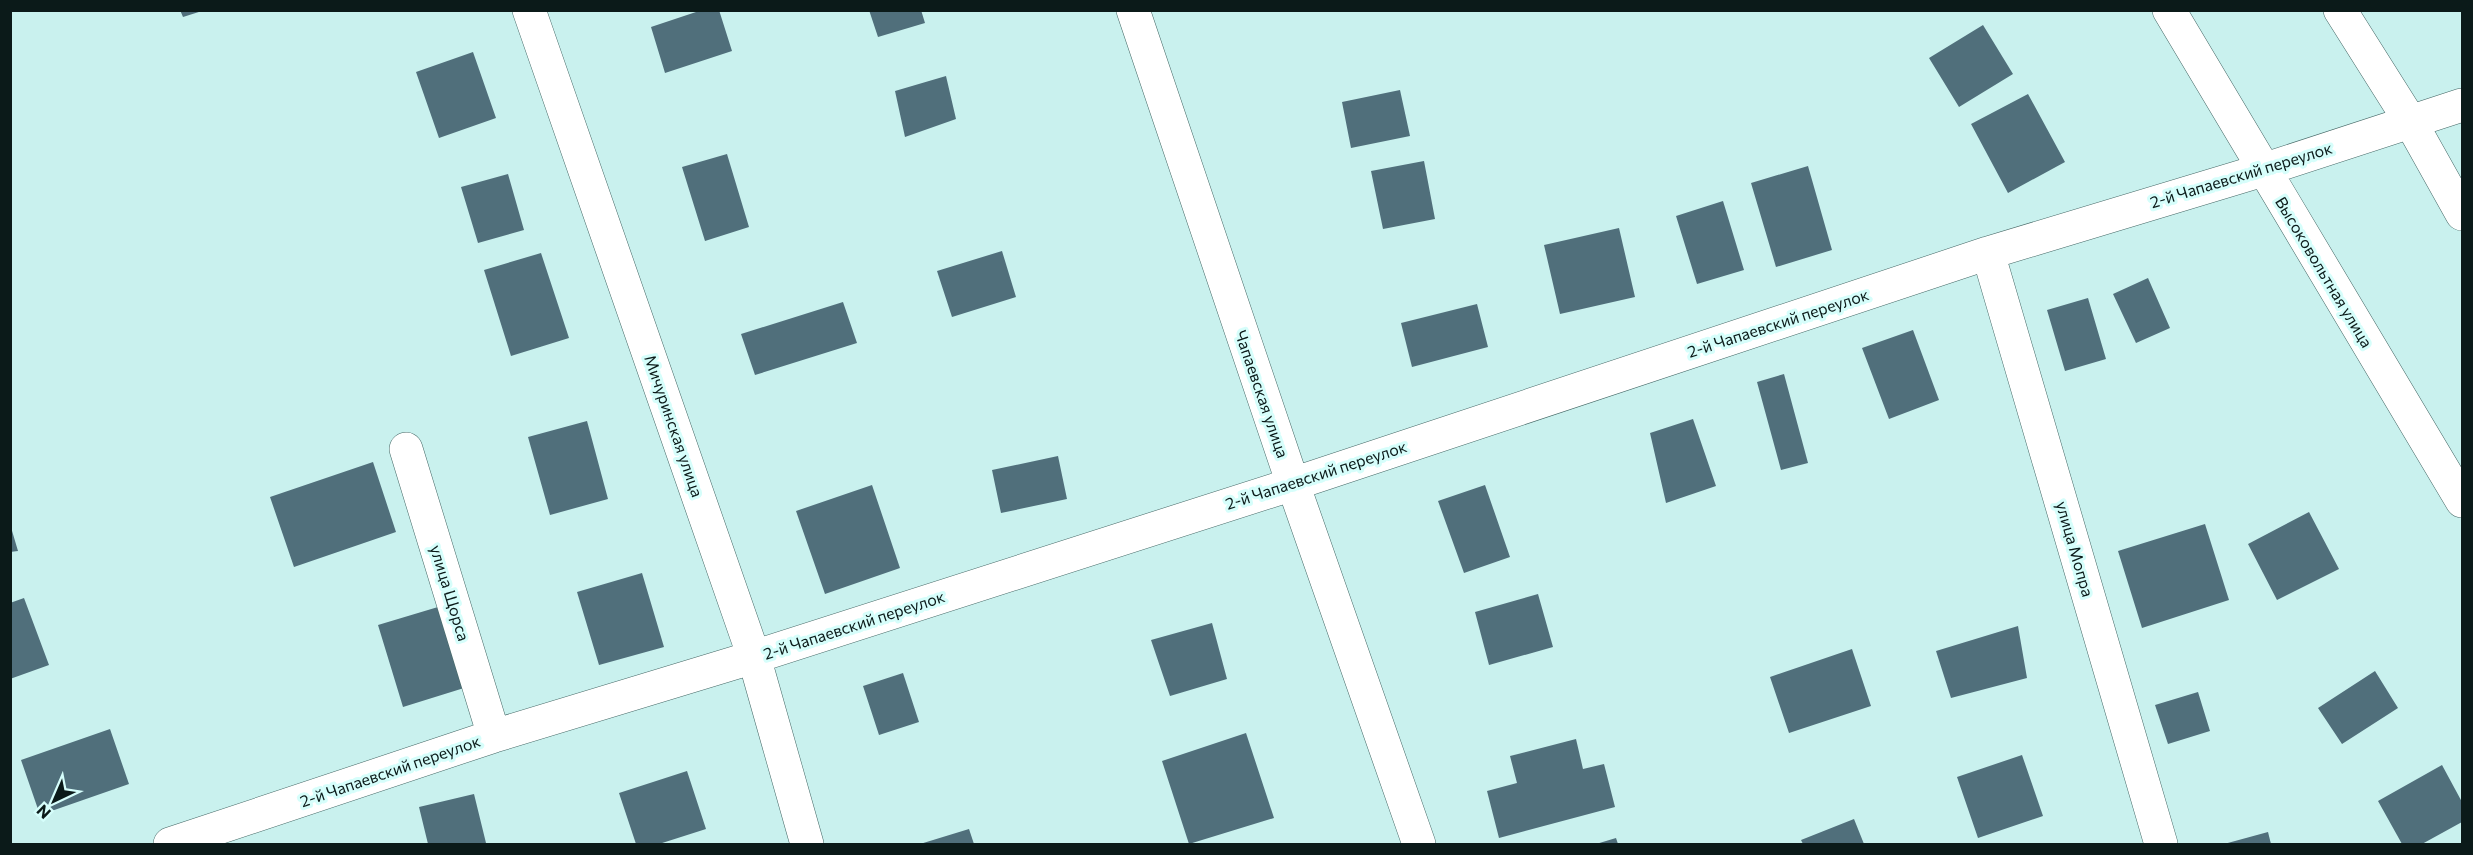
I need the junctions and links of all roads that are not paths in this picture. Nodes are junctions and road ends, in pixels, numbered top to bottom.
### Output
1 (530, 10) edge
2 (1133, 10) edge
3 (2169, 10) edge
4 (2340, 10) edge
5 (2463, 105) edge
6 (2410, 121) junction
7 (2263, 170) junction
8 (2463, 214) edge
9 (1988, 253) junction
10 (406, 449) dead end
11 (1293, 484) junction
12 (2463, 501) edge
13 (754, 657) junction
14 (494, 736) junction
15 (170, 844) edge
16 (807, 844) edge
17 (1419, 844) edge
18 (2161, 844) edge

1 - 13 street, Мичуринская улица
2 - 11 street, Чапаевская улица
3 - 7 street, Высоковольтная улица
4 - 6 street
5 - 6 street, 2-й Чапаевский переулок
6 - 7 street, 2-й Чапаевский переулок
6 - 8 street
7 - 9 street, 2-й Чапаевский переулок
7 - 12 street, Высоковольтная улица
9 - 11 street, 2-й Чапаевский переулок
9 - 18 street, улица Мопра
10 - 14 street, улица Щорса
11 - 13 street, 2-й Чапаевский переулок
11 - 17 street, Чапаевская улица
13 - 14 street, 2-й Чапаевский переулок
13 - 16 street, Мичуринская улица
14 - 15 street, 2-й Чапаевский переулок

